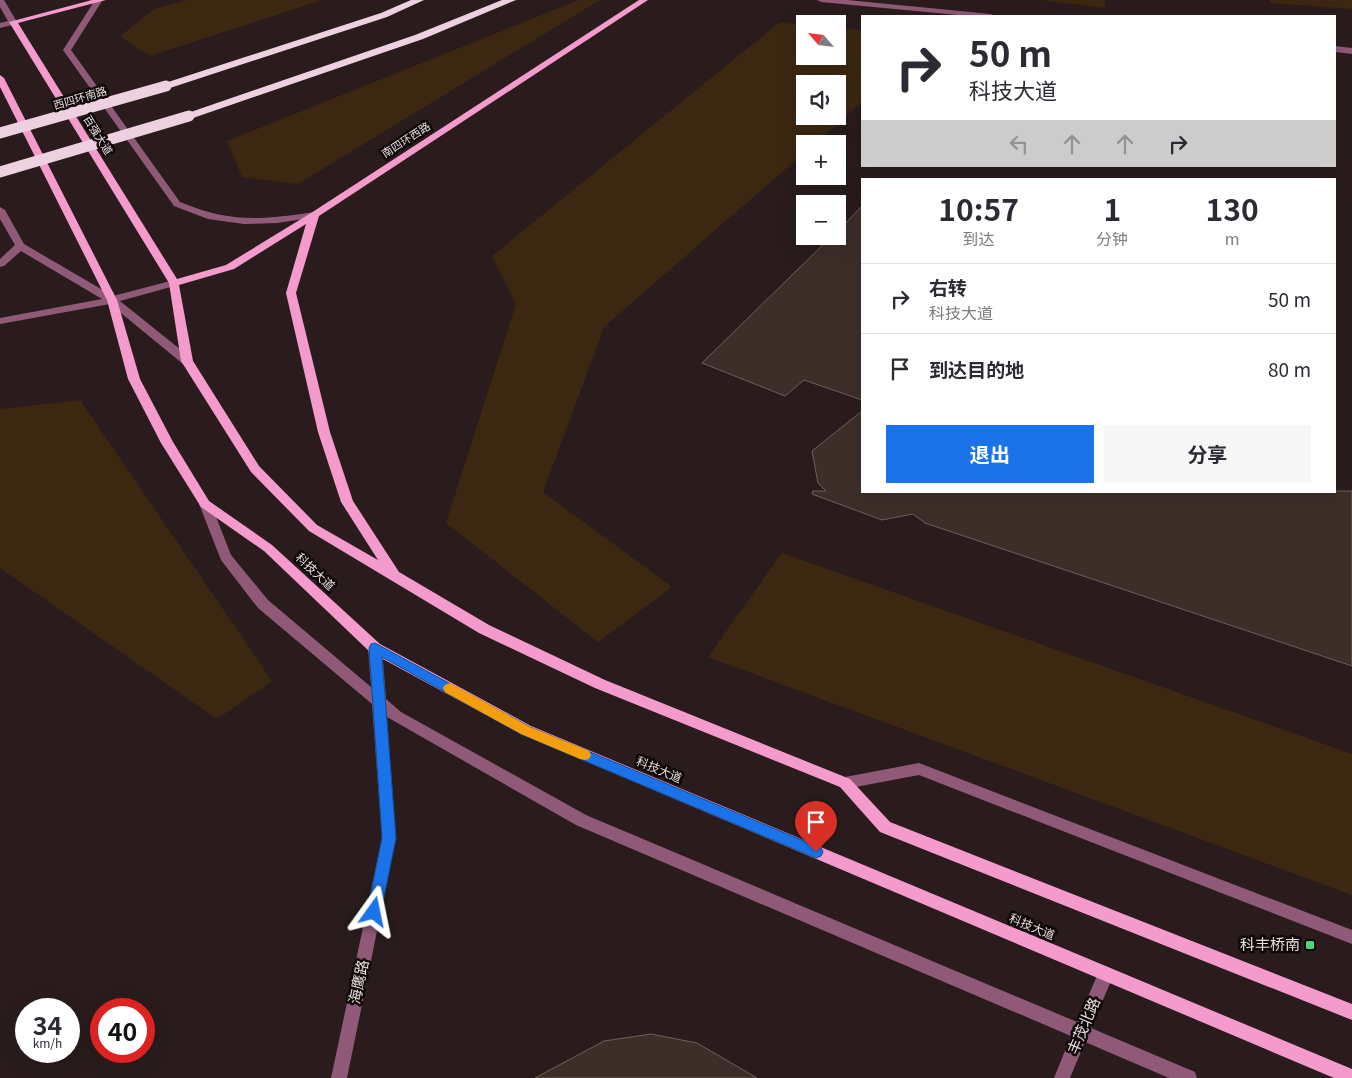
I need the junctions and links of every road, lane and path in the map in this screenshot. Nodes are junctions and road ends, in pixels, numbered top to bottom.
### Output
1 (0, 0) edge
2 (419, 0) edge
3 (511, 0) edge
4 (644, 0) edge
5 (820, 0) edge
6 (100, 1) edge
7 (980, 15) edge
8 (13, 22) junction
9 (0, 26) edge
10 (1336, 49) edge
11 (1352, 50) edge
12 (0, 78) edge
13 (0, 133) edge
14 (0, 172) edge
15 (0, 210) edge
16 (314, 215) junction
17 (20, 246) junction
18 (0, 264) edge
19 (174, 283) junction
20 (112, 300) junction
21 (0, 321) edge
22 (187, 361) junction
23 (205, 504) junction
24 (394, 577) junction
25 (375, 648) junction
26 (379, 701) junction
27 (845, 783) junction
28 (1352, 937) edge
29 (1106, 974) junction
30 (1352, 1012) edge
31 (1081, 1032) junction
32 (1352, 1077) edge
33 (339, 1078) edge
34 (1062, 1078) edge
35 (1188, 1078) edge

1 - 8 street, 百强大道
2 - 13 highway, 西四环南路, bridge
3 - 14 highway, bridge
4 - 16 main road, 南四环西路
5 - 7 street
6 - 8 main road
6 - 16 street
8 - 9 street
8 - 19 main road, 百强大道
10 - 11 street
12 - 20 main road
15 - 17 street
16 - 19 main road, 南四环西路
16 - 24 main road
17 - 18 street
17 - 20 street
19 - 20 street
19 - 22 main road
20 - 21 street
20 - 22 street
20 - 23 main road, 科技大道
22 - 24 main road
23 - 25 main road, 科技大道
23 - 26 street
24 - 27 main road
25 - 26 street, 海鹰路
25 - 29 main road, 科技大道
26 - 31 street
26 - 33 street, 海鹰路
27 - 28 street
27 - 30 main road
29 - 31 street, 丰茂北路
29 - 32 main road, 科技大道
31 - 34 street, 丰茂北路
31 - 35 street

